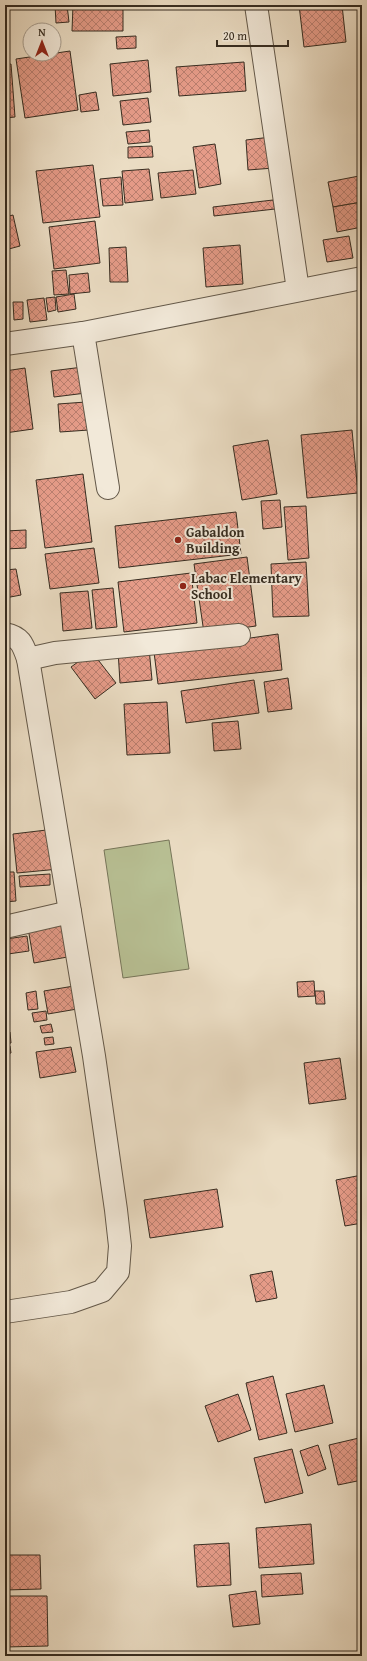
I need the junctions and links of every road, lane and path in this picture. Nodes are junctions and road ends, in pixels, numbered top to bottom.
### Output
1 (256, 5) edge
2 (362, 278) edge
3 (298, 290) junction
4 (83, 333) junction
5 (5, 344) edge
6 (108, 488) dead end
7 (5, 634) edge
8 (239, 635) dead end
9 (28, 659) junction
10 (70, 912) junction
11 (5, 926) edge
12 (5, 1312) edge

1 - 3 street
2 - 3 street
3 - 4 street
4 - 5 street
4 - 6 street
7 - 9 street
8 - 9 street
9 - 10 street
10 - 11 street
10 - 12 street

